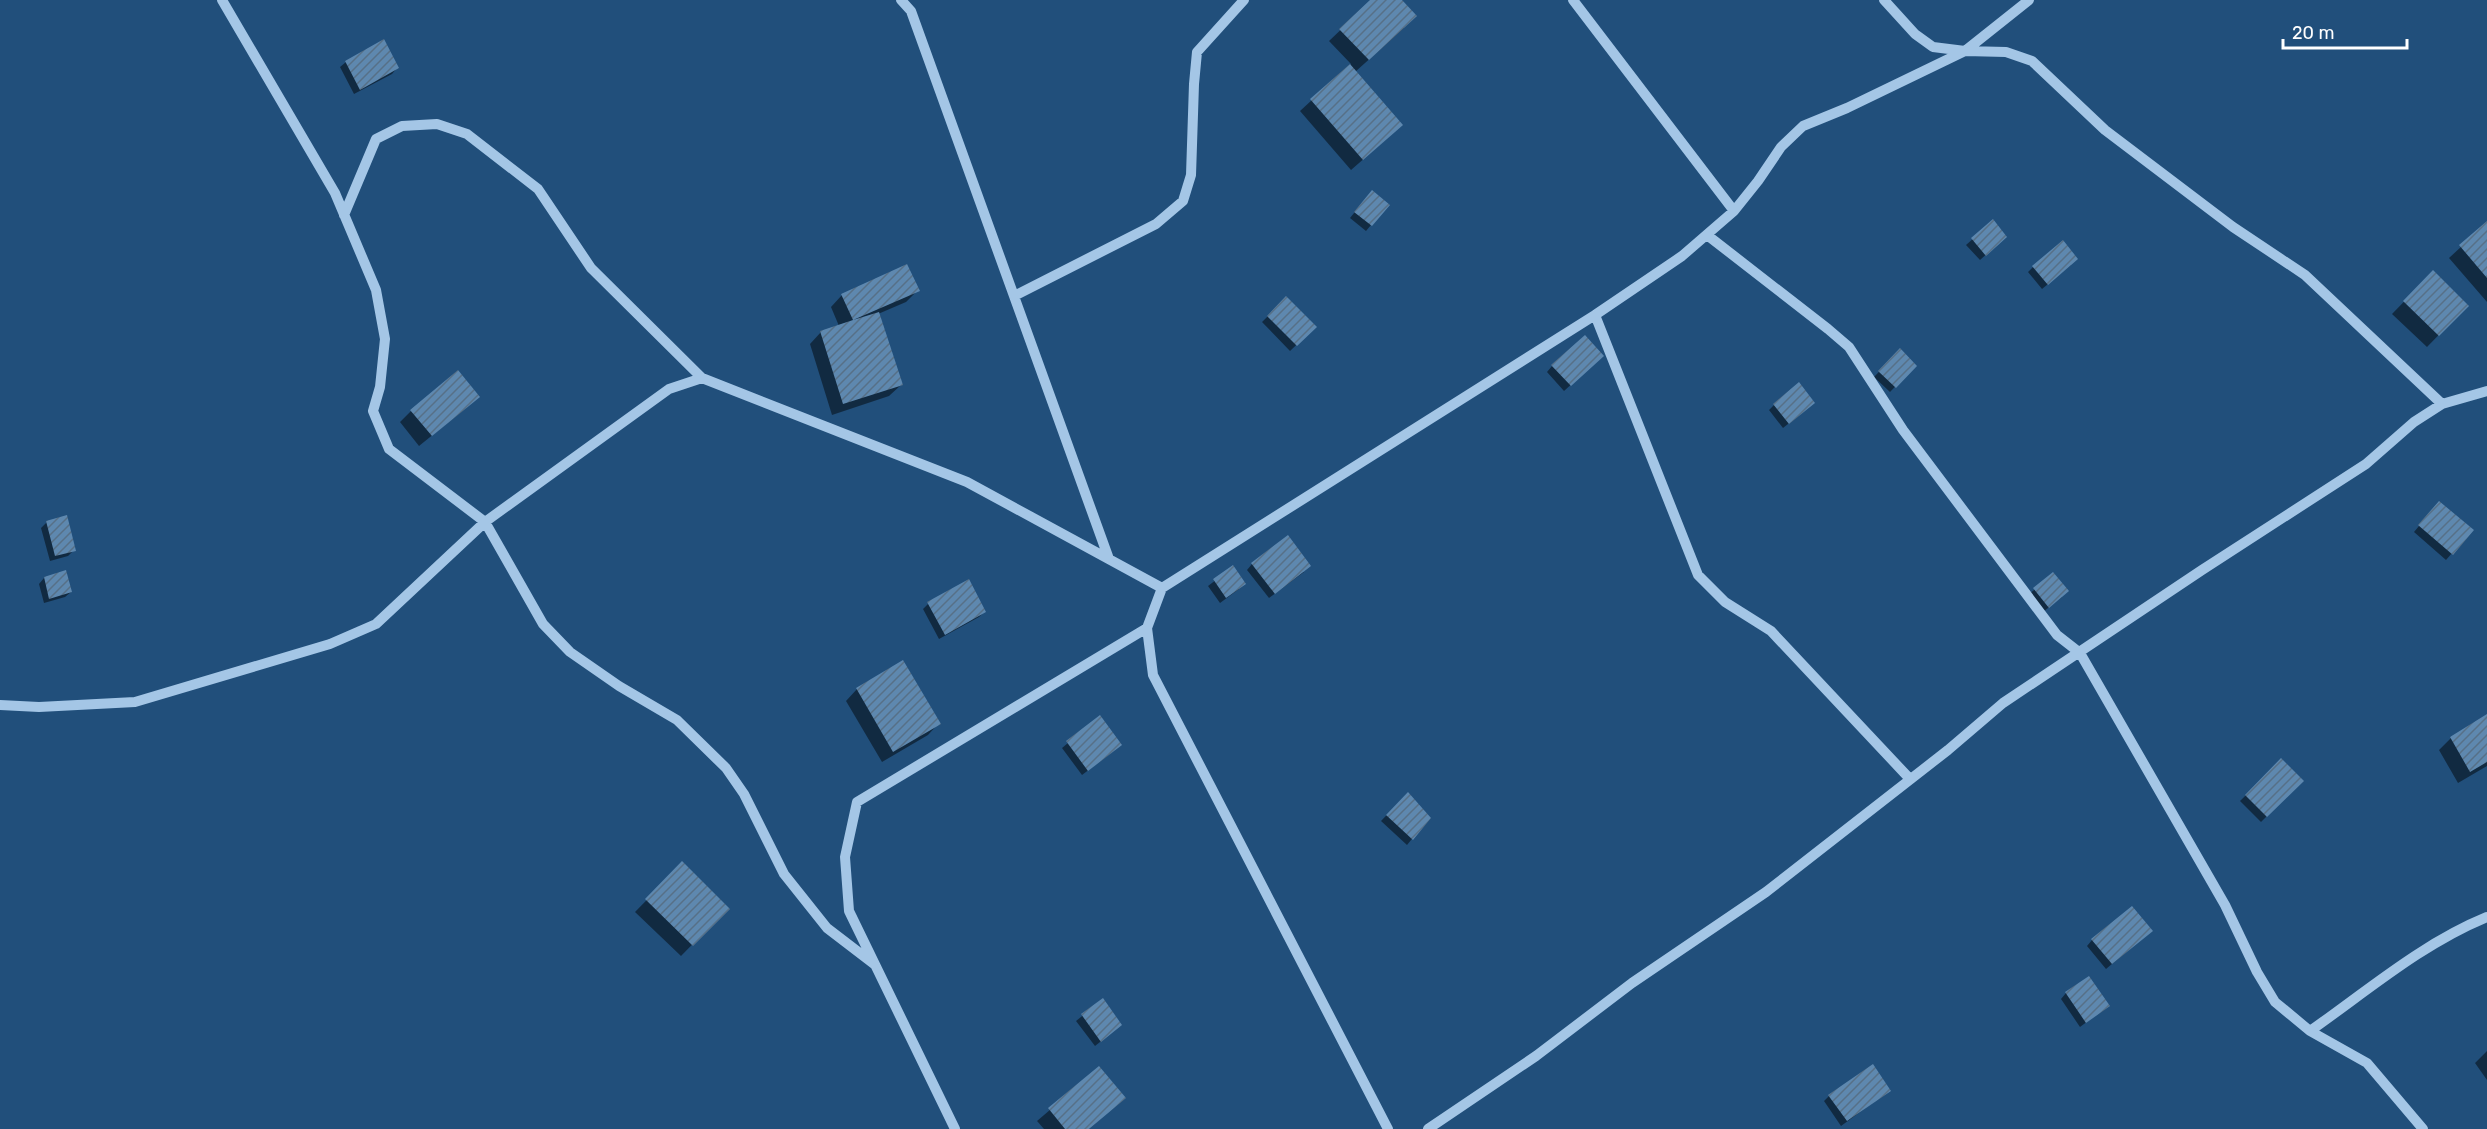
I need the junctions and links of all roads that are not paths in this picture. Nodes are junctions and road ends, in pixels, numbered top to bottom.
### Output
1 (222, 0) edge
2 (901, 0) edge
3 (1244, 0) edge
4 (1573, 0) edge
5 (1884, 0) edge
6 (2029, 0) edge
7 (1965, 51) junction
8 (1734, 211) junction
9 (344, 215) junction
10 (1707, 235) junction
11 (1014, 297) junction
12 (1595, 315) junction
13 (702, 378) junction
14 (2487, 391) edge
15 (2442, 404) junction
16 (485, 522) junction
17 (1109, 559) junction
18 (1162, 588) junction
19 (1147, 628) junction
20 (2080, 653) junction
21 (0, 705) edge
22 (1910, 779) junction
23 (2487, 917) edge
24 (874, 964) junction
25 (2310, 1031) junction
26 (955, 1129) edge
27 (1388, 1129) edge
28 (1428, 1129) edge
29 (2424, 1129) edge

1 - 9 street
2 - 11 street
3 - 11 street
4 - 8 street
5 - 7 street
6 - 7 street
7 - 8 street
7 - 15 street
8 - 10 street
9 - 13 street
9 - 16 street
10 - 12 street
10 - 20 street
11 - 17 street
12 - 18 street
12 - 22 street
13 - 16 street
13 - 17 street
14 - 15 street
15 - 20 street
16 - 21 street
16 - 24 street
17 - 18 street
18 - 19 street
19 - 24 street
19 - 27 street
20 - 22 street
20 - 25 street
22 - 28 street
23 - 25 street
24 - 26 street
25 - 29 street

